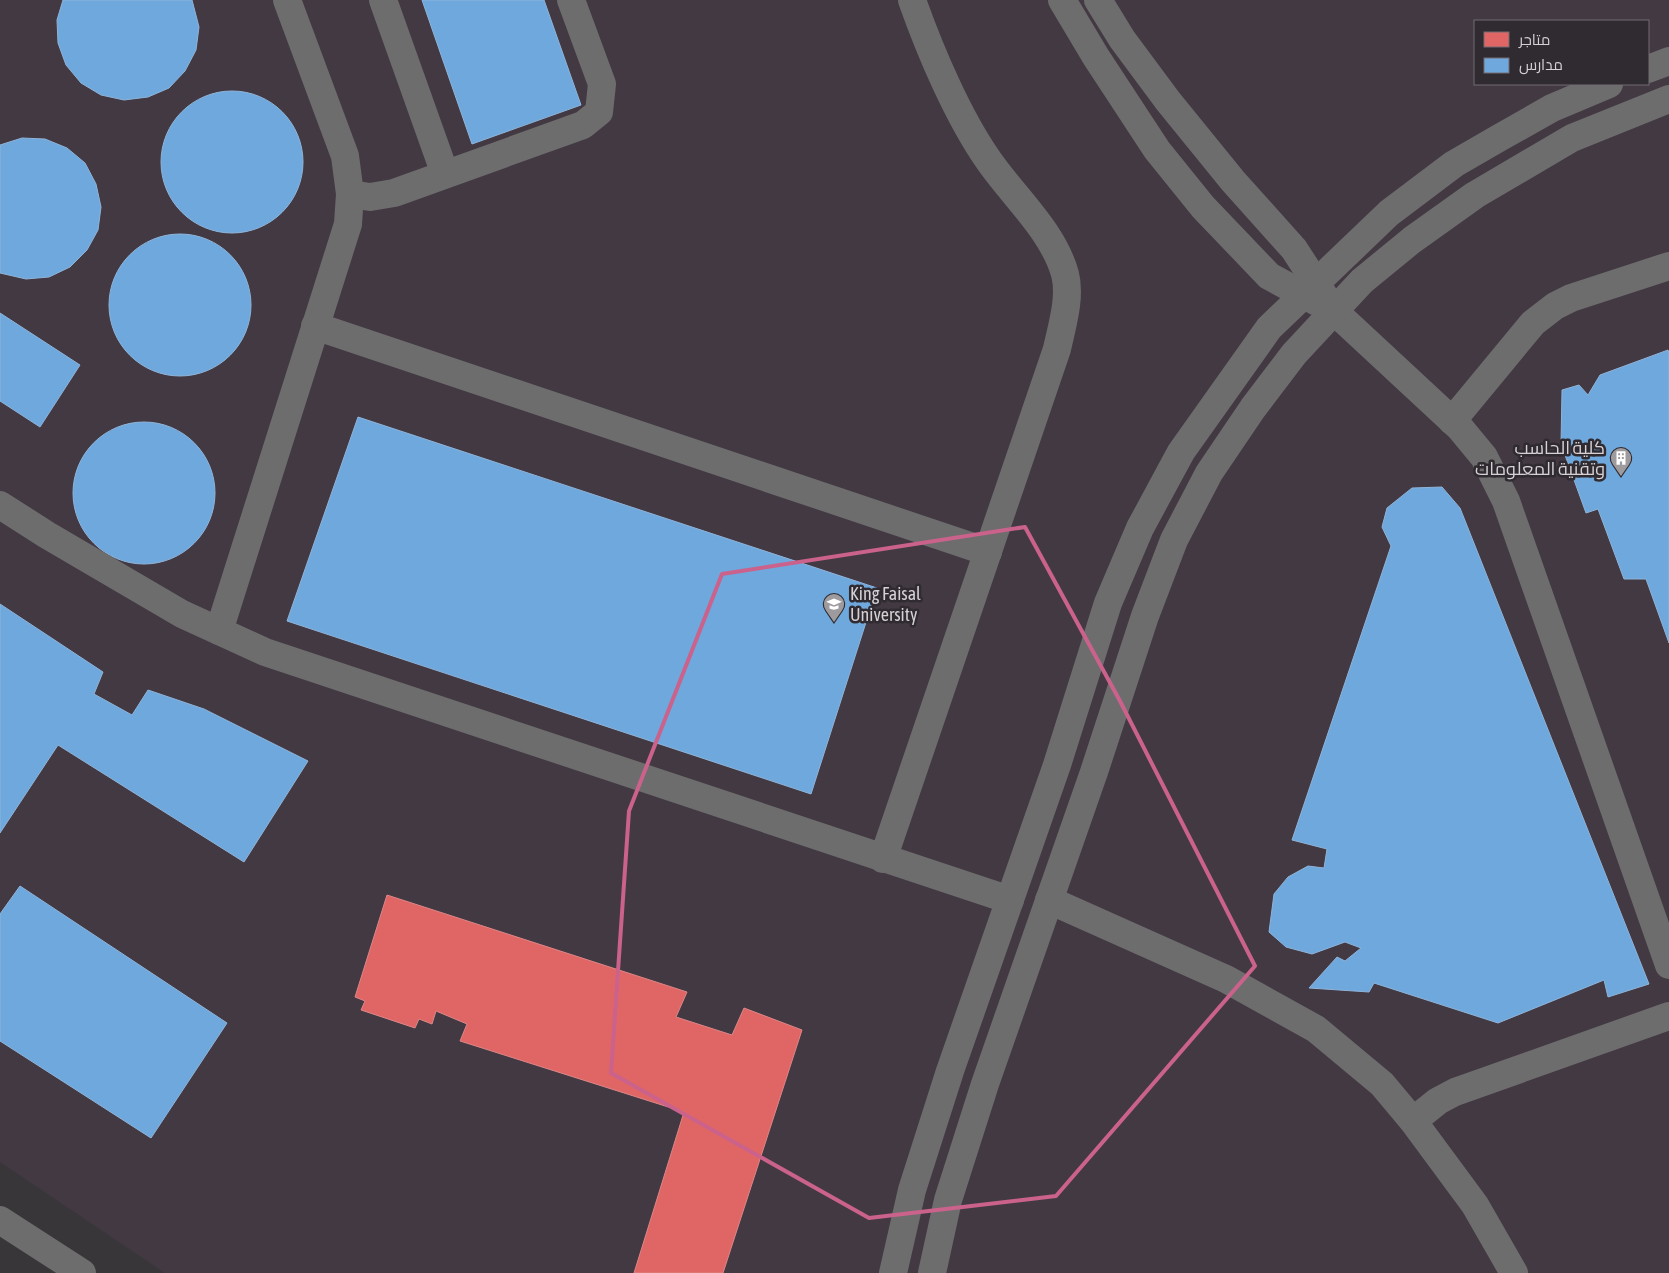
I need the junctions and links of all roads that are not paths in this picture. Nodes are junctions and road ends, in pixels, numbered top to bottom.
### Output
1 (287, 0) edge
2 (383, 0) edge
3 (571, 0) edge
4 (912, 0) edge
5 (1062, 0) edge
6 (1098, 0) edge
7 (1669, 61) edge
8 (1649, 69) edge
9 (1607, 85) edge
10 (1669, 99) edge
11 (445, 174) junction
12 (350, 194) junction
13 (1669, 266) edge
14 (1309, 288) junction
15 (1334, 311) junction
16 (315, 326) junction
17 (1452, 421) junction
18 (0, 505) edge
19 (988, 552) junction
20 (219, 631) junction
21 (883, 859) junction
22 (1010, 900) junction
23 (1049, 900) junction
24 (1669, 965) edge
25 (1669, 1016) edge
26 (1413, 1121) junction
27 (0, 1220) edge
28 (82, 1273) edge
29 (893, 1273) edge
30 (932, 1273) edge
31 (1514, 1273) edge

1 - 12 street
2 - 11 street
3 - 11 street
4 - 19 street
5 - 14 street
6 - 14 street
7 - 8 street
9 - 14 street
10 - 15 street
11 - 12 street
12 - 16 street
13 - 17 street
14 - 15 street
14 - 22 street
15 - 17 street
15 - 23 street
16 - 19 street
16 - 20 street
17 - 24 street
18 - 20 street
19 - 21 street
20 - 21 street
21 - 22 street
22 - 29 street
23 - 26 street
23 - 30 street
25 - 26 street
26 - 31 street
27 - 28 street

